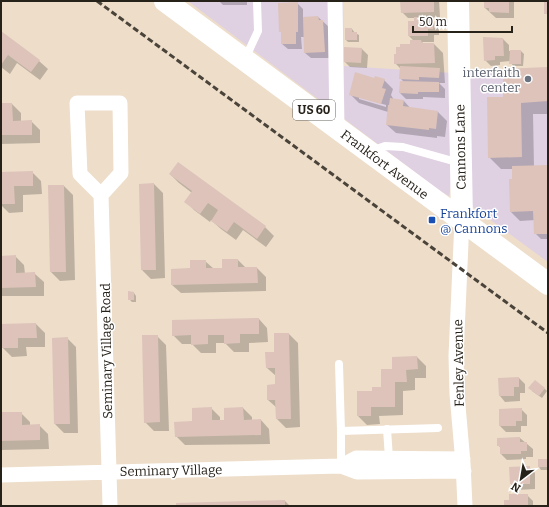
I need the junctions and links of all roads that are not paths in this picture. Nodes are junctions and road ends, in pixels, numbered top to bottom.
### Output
1 (165, 1) edge
2 (257, 1) edge
3 (335, 1) edge
4 (458, 1) edge
5 (245, 60) junction
6 (337, 127) junction
7 (369, 151) junction
8 (461, 163) junction
9 (101, 195) junction
10 (462, 220) junction
11 (548, 284) edge
12 (339, 364) dead end
13 (438, 428) dead end
14 (387, 429) junction
15 (341, 431) junction
16 (389, 458) junction
17 (463, 465) junction
18 (341, 466) junction
19 (108, 471) junction
20 (1, 475) edge
21 (110, 506) edge
22 (465, 506) edge

1 - 5 main road, Frankfort Avenue / US 60
2 - 5 lane
3 - 6 street
4 - 8 main road, Cannons Lane
5 - 6 main road, Frankfort Avenue / US 60
6 - 7 main road, Frankfort Avenue / US 60
7 - 8 lane
7 - 10 main road, Frankfort Avenue / US 60
8 - 10 main road, Cannons Lane
9 - 9 street
9 - 19 street, Seminary Village Road
10 - 11 main road, Frankfort Avenue / US 60
10 - 17 street, Fenley Avenue
12 - 15 lane
13 - 14 lane
14 - 15 lane
14 - 16 lane
15 - 18 lane
16 - 17 street, Seminary Village
16 - 18 street, Seminary Village
17 - 18 street, Seminary Village
17 - 22 street, Fenley Avenue
18 - 19 street, Seminary Village
19 - 20 street, Seminary Village
19 - 21 street, Seminary Village Road

